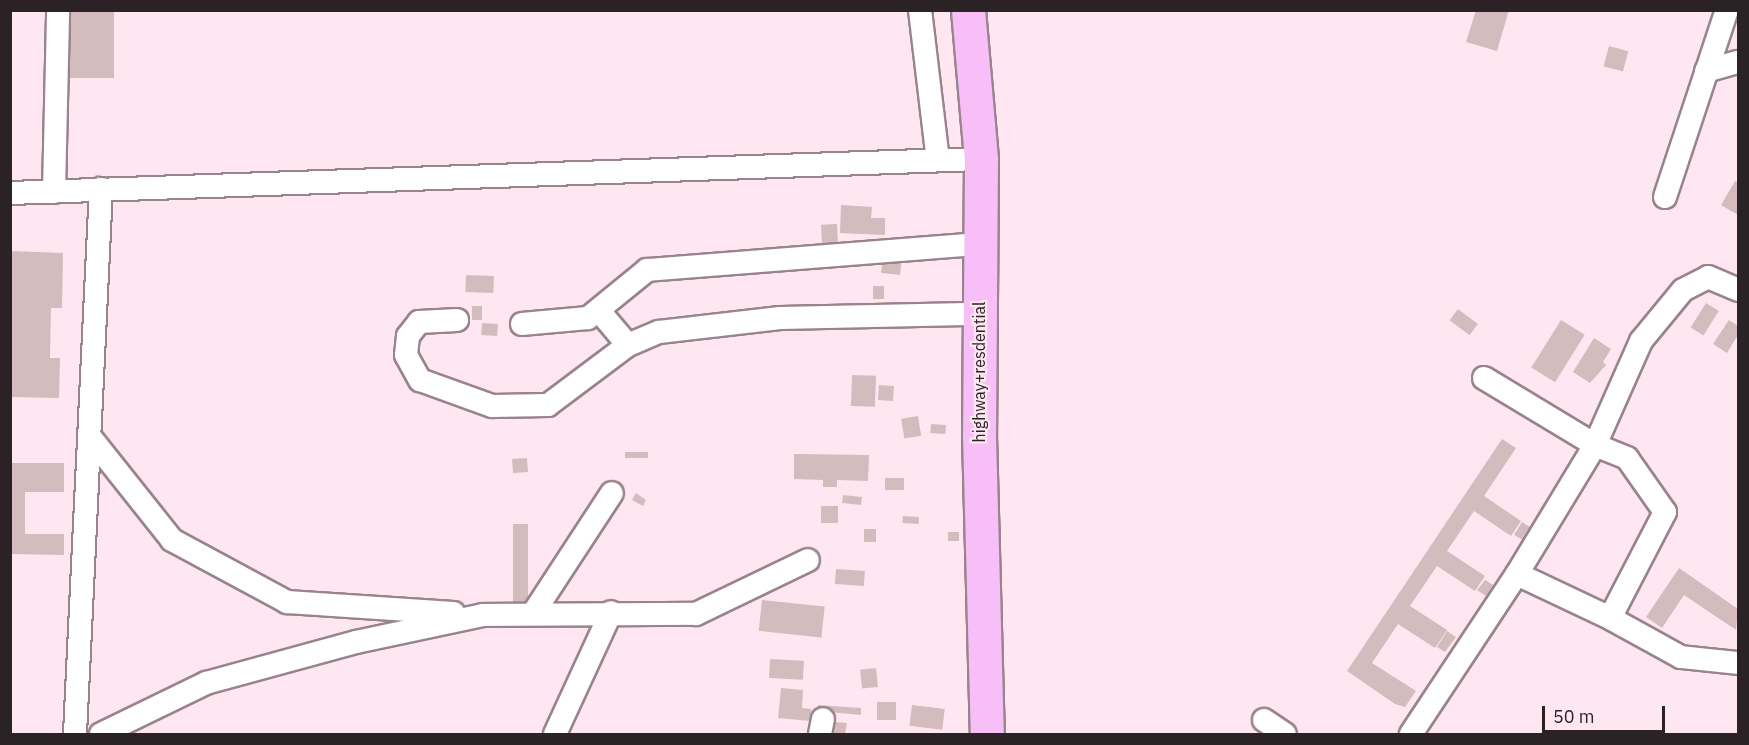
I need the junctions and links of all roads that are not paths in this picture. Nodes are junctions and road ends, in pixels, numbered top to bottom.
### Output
1 (58, 10) edge
2 (920, 10) edge
3 (968, 10) edge
4 (1727, 10) edge
5 (1738, 62) edge
6 (1706, 71) junction
7 (981, 159) junction
8 (938, 160) junction
9 (101, 189) junction
10 (54, 192) junction
11 (10, 193) edge
12 (1665, 197) dead end
13 (981, 244) junction
14 (1738, 290) edge
15 (600, 312) junction
16 (978, 314) junction
17 (457, 320) dead end
18 (522, 324) dead end
19 (628, 345) junction
20 (1484, 378) dead end
21 (91, 438) junction
22 (1595, 445) junction
23 (612, 493) dead end
24 (808, 560) dead end
25 (1517, 574) junction
26 (534, 612) junction
27 (611, 612) junction
28 (483, 615) junction
29 (1610, 618) junction
30 (1738, 663) edge
31 (1264, 720) dead end
32 (75, 735) edge
33 (101, 735) edge
34 (555, 735) edge
35 (987, 735) edge
36 (1285, 735) edge
37 (1411, 735) edge

1 - 10 street
2 - 8 street
3 - 7 highway, highway+resdential
4 - 6 street
5 - 6 street
6 - 12 street
7 - 8 street
7 - 13 highway, highway+resdential
8 - 9 street
9 - 10 street
9 - 21 street
10 - 11 street
13 - 15 street
13 - 16 highway, highway+resdential
14 - 22 street
15 - 18 street
15 - 19 street
16 - 19 street
16 - 35 highway, highway+resdential
17 - 19 street
20 - 22 street
21 - 28 street
21 - 32 street
22 - 25 street
22 - 29 street
23 - 26 street
24 - 27 street
25 - 29 street
25 - 37 street
26 - 27 street
26 - 28 street
27 - 34 street
28 - 33 street
29 - 30 street
31 - 36 street

